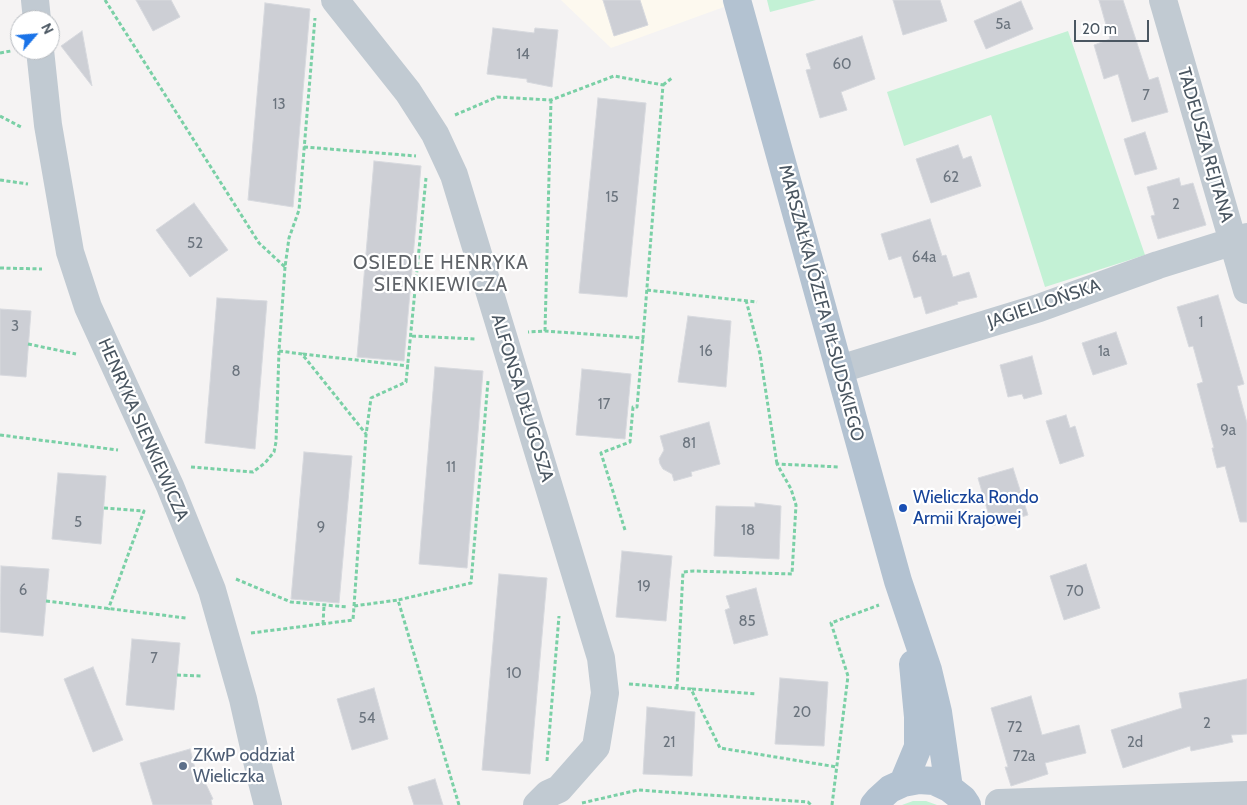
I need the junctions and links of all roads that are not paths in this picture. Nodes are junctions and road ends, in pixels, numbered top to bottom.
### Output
1 (737, 0) edge
2 (1163, 0) edge
3 (325, 5) edge
4 (41, 60) edge
5 (1240, 239) edge
6 (1247, 290) edge
7 (840, 369) junction
8 (896, 604) junction
9 (903, 783) junction
10 (1247, 795) edge
11 (958, 796) edge
12 (542, 800) edge
13 (999, 803) dead end
14 (268, 805) edge
15 (874, 805) edge

1 - 7 main road, MARSZAŁKA JÓZEFA PIŁSUDSKIEGO
2 - 5 street, TADEUSZA REJTANA
3 - 12 street, ALFONSA DŁUGOSZA
4 - 14 street, HENRYKA SIENKIEWICZA
5 - 6 street, TADEUSZA REJTANA
5 - 7 street, JAGIELLOŃSKA
7 - 8 main road, MARSZAŁKA JÓZEFA PIŁSUDSKIEGO
8 - 9 main road, MARSZAŁKA JÓZEFA PIŁSUDSKIEGO
8 - 11 main road, MARSZAŁKA JÓZEFA PIŁSUDSKIEGO
9 - 11 main road
9 - 15 main road
10 - 13 street

